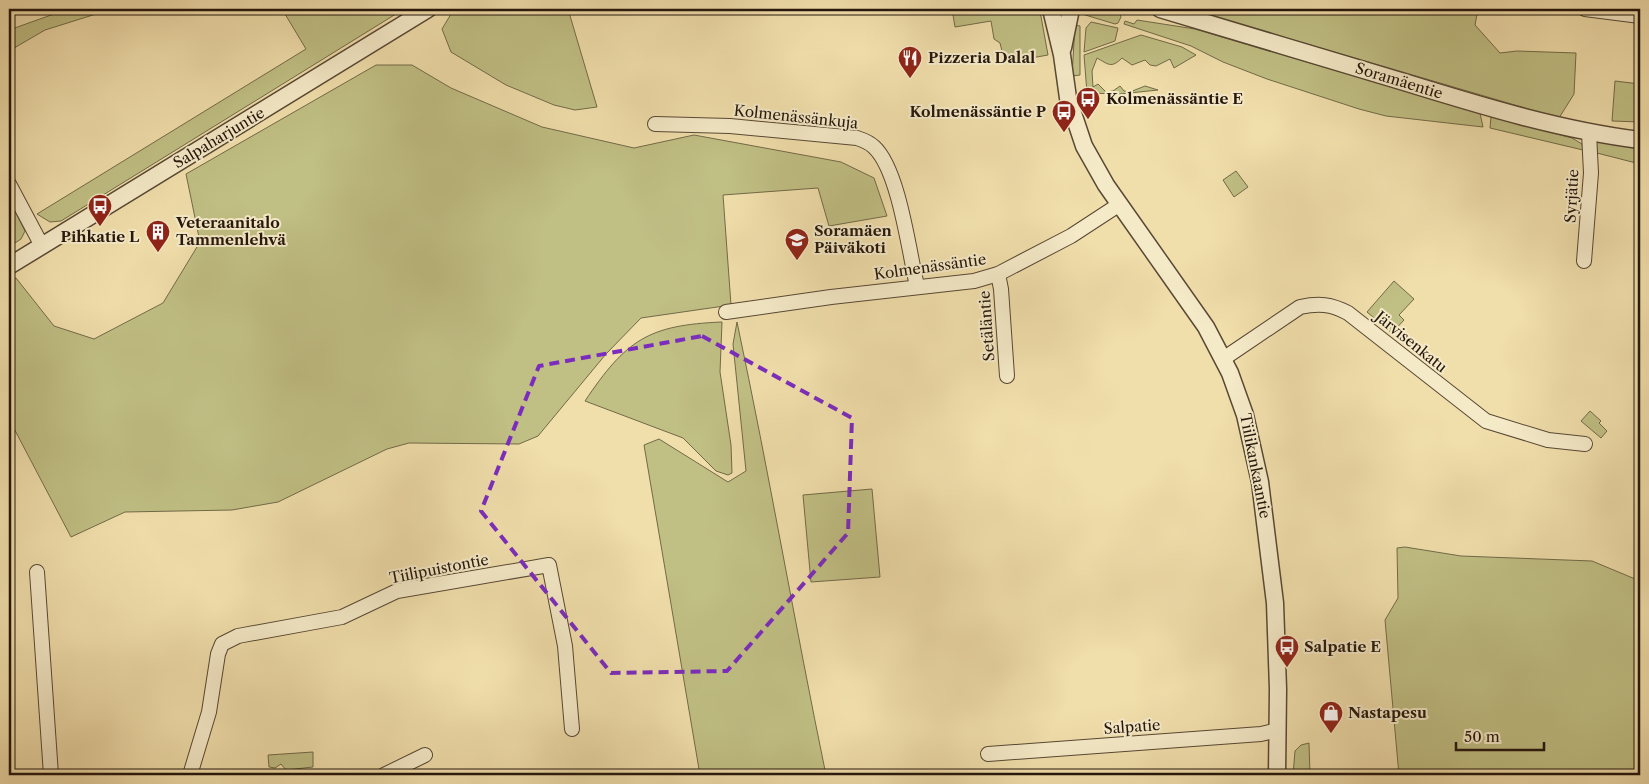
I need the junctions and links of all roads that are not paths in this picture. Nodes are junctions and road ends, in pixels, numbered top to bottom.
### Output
1 (428, 9) edge
2 (1051, 9) edge
3 (1071, 9) edge
4 (1160, 9) edge
5 (1585, 9) edge
6 (1640, 16) edge
7 (1062, 55) junction
8 (655, 124) dead end
9 (1588, 133) junction
10 (1640, 140) edge
11 (9, 184) edge
12 (1120, 204) junction
13 (42, 246) junction
14 (1584, 261) dead end
15 (9, 266) edge
16 (998, 274) junction
17 (917, 286) junction
18 (726, 312) dead end
19 (1223, 359) junction
20 (1007, 376) dead end
21 (1585, 444) dead end
22 (37, 572) dead end
23 (572, 729) dead end
24 (1278, 730) junction
25 (988, 754) dead end
26 (425, 755) dead end
27 (51, 775) edge
28 (190, 775) edge
29 (384, 775) edge
30 (1277, 775) edge

1 - 13 street, Salpaharjuntie
2 - 7 street, Tiilikankaantie
3 - 7 street, Tiilikankaantie
4 - 9 street, Soramäentie
5 - 6 street
7 - 12 street, Tiilikankaantie
8 - 17 street, Kolmenässänkuja
9 - 10 street, Soramäentie
9 - 14 street, Syrjätie
11 - 13 street
12 - 16 street, Kolmenässäntie
12 - 19 street, Tiilikankaantie
13 - 15 street, Salpaharjuntie
16 - 17 street, Kolmenässäntie
16 - 20 street, Setäläntie
17 - 18 street, Kolmenässäntie
19 - 21 street, Järvisenkatu
19 - 24 street, Tiilikankaantie
22 - 27 street
23 - 28 street, Tiilipuistontie
24 - 25 street, Salpatie
24 - 30 street, Tiilikankaantie
26 - 29 street

